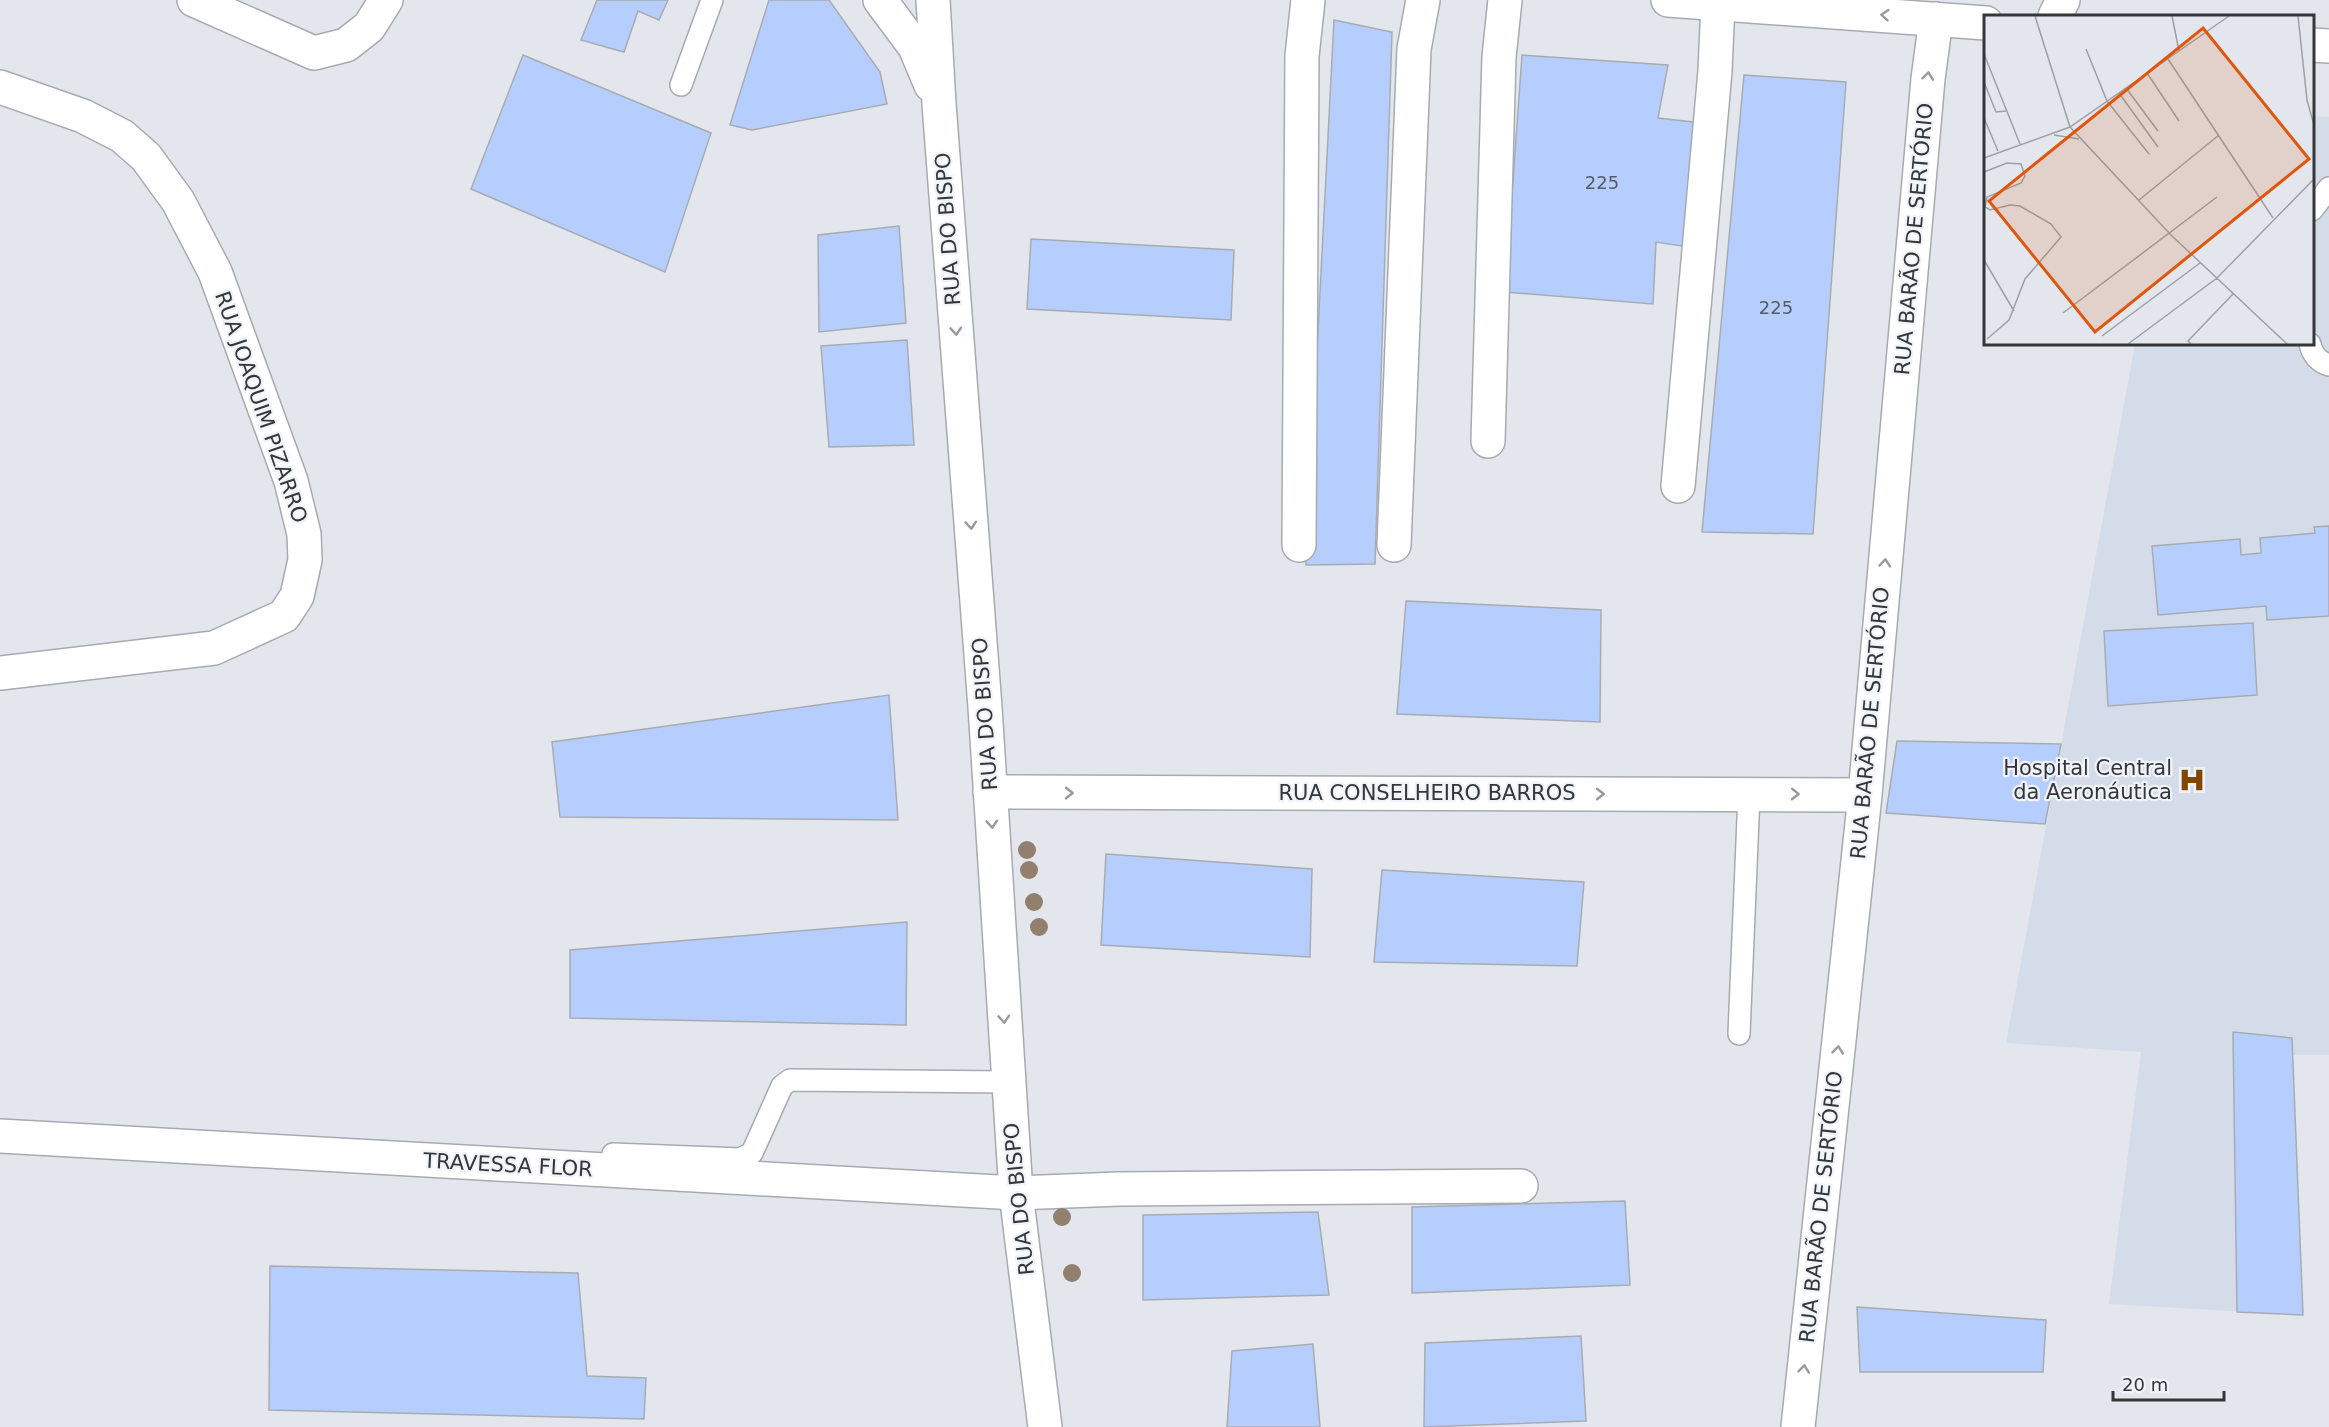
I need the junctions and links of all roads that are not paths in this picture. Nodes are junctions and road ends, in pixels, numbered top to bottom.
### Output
1 (194, 0) edge
2 (386, 0) edge
3 (711, 0) edge
4 (880, 0) edge
5 (933, 0) edge
6 (1308, 0) edge
7 (1423, 0) edge
8 (1505, 0) edge
9 (1668, 0) edge
10 (2063, 0) edge
11 (1718, 3) junction
12 (1852, 6) edge
13 (2056, 15) edge
14 (1936, 19) junction
15 (1984, 23) edge
16 (2314, 45) edge
17 (2329, 46) edge
18 (681, 85) dead end
19 (0, 87) edge
20 (939, 104) junction
21 (2329, 188) edge
22 (2314, 209) edge
23 (2310, 345) edge
24 (2329, 364) edge
25 (1488, 441) dead end
26 (1678, 486) dead end
27 (1299, 545) dead end
28 (1394, 545) dead end
29 (0, 673) edge
30 (990, 792) junction
31 (1749, 794) junction
32 (1865, 795) junction
33 (1739, 1034) dead end
34 (1008, 1082) junction
35 (0, 1136) edge
36 (613, 1154) dead end
37 (1521, 1186) dead end
38 (1016, 1193) junction
39 (1045, 1427) edge
40 (1798, 1427) edge

1 - 2 street
3 - 18 lane
4 - 20 street
5 - 20 street, RUA DO BISPO
6 - 27 street
7 - 28 street
8 - 25 street
9 - 11 street
10 - 13 street
11 - 12 street
11 - 26 street
14 -> 12 street
14 - 15 street
32 -> 14 street, RUA BARÃO DE SERTÓRIO
16 - 17 street
19 - 29 street, RUA JOAQUIM PIZARRO
20 -> 30 street, RUA DO BISPO
21 - 22 lane
23 - 24 lane
30 -> 31 street, RUA CONSELHEIRO BARROS
30 -> 34 street, RUA DO BISPO
31 -> 32 street, RUA CONSELHEIRO BARROS
31 - 33 lane
40 -> 32 street, RUA BARÃO DE SERTÓRIO
34 - 36 lane
34 - 38 street, RUA DO BISPO
35 - 38 street, TRAVESSA FLOR
37 - 38 street, TRAVESSA FLOR
38 - 39 street, RUA DO BISPO

